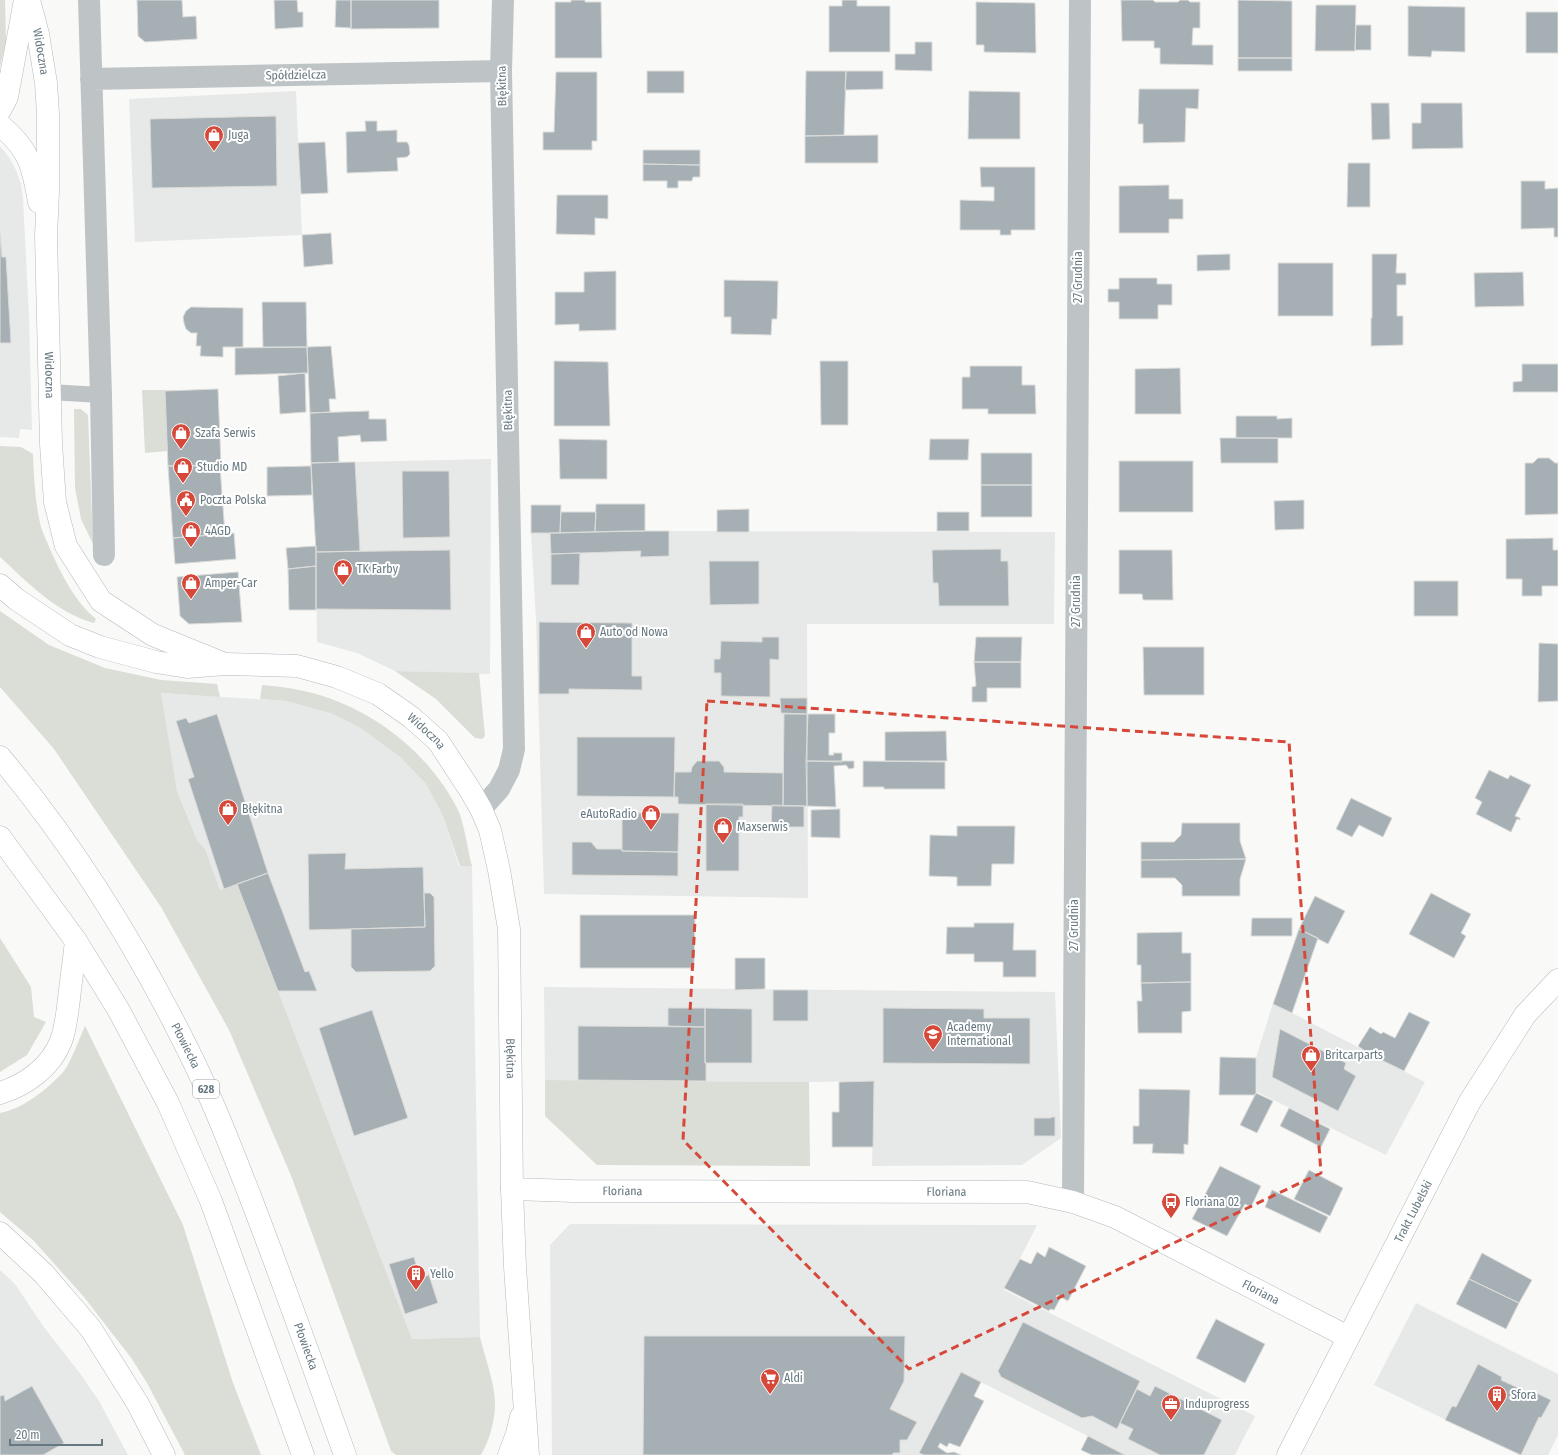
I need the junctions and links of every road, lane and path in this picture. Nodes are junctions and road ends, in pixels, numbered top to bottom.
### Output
1 (26, 0) edge
2 (29, 0) edge
3 (89, 0) edge
4 (503, 0) edge
5 (1080, 0) edge
6 (501, 71) junction
7 (91, 79) junction
8 (0, 110) edge
9 (0, 125) edge
10 (46, 236) junction
11 (50, 392) junction
12 (101, 395) junction
13 (104, 555) dead end
14 (0, 584) edge
15 (225, 664) junction
16 (0, 757) edge
17 (481, 810) junction
18 (0, 836) edge
19 (509, 929) joint
20 (76, 941) junction
21 (1558, 980) edge
22 (0, 1093) edge
23 (512, 1189) junction
24 (1073, 1202) junction
25 (0, 1233) edge
26 (1348, 1337) junction
27 (525, 1402) junction
28 (164, 1455) edge
29 (303, 1455) edge
30 (345, 1455) edge
31 (509, 1455) edge
32 (528, 1455) edge
33 (1288, 1455) edge

1 - 8 main road, Widoczna
2 - 10 main road, Widoczna
3 - 7 street
4 - 6 street, Błękitna
5 - 24 street, 27 Grudnia
6 - 7 street, Spółdzielcza
6 - 17 street, Błękitna
7 - 12 street
9 - 10 main road
10 - 11 main road, Widoczna
11 - 12 lane
11 - 15 main road, Widoczna
12 - 13 street
14 - 15 main road, Widoczna
15 - 17 main road, Widoczna
16 - 30 main road, Płowiecka / 628
17 - 19 main road, Widoczna
18 - 20 main road
19 - 23 main road, Błękitna
20 - 22 main road
20 - 29 main road
21 - 26 main road, Trakt Lubelski
23 - 24 main road, Floriana
23 - 27 main road, Błękitna
24 - 26 main road, Floriana
25 - 28 main road
26 - 33 main road, Trakt Lubelski
27 - 31 main road
27 - 32 main road, Błękitna

